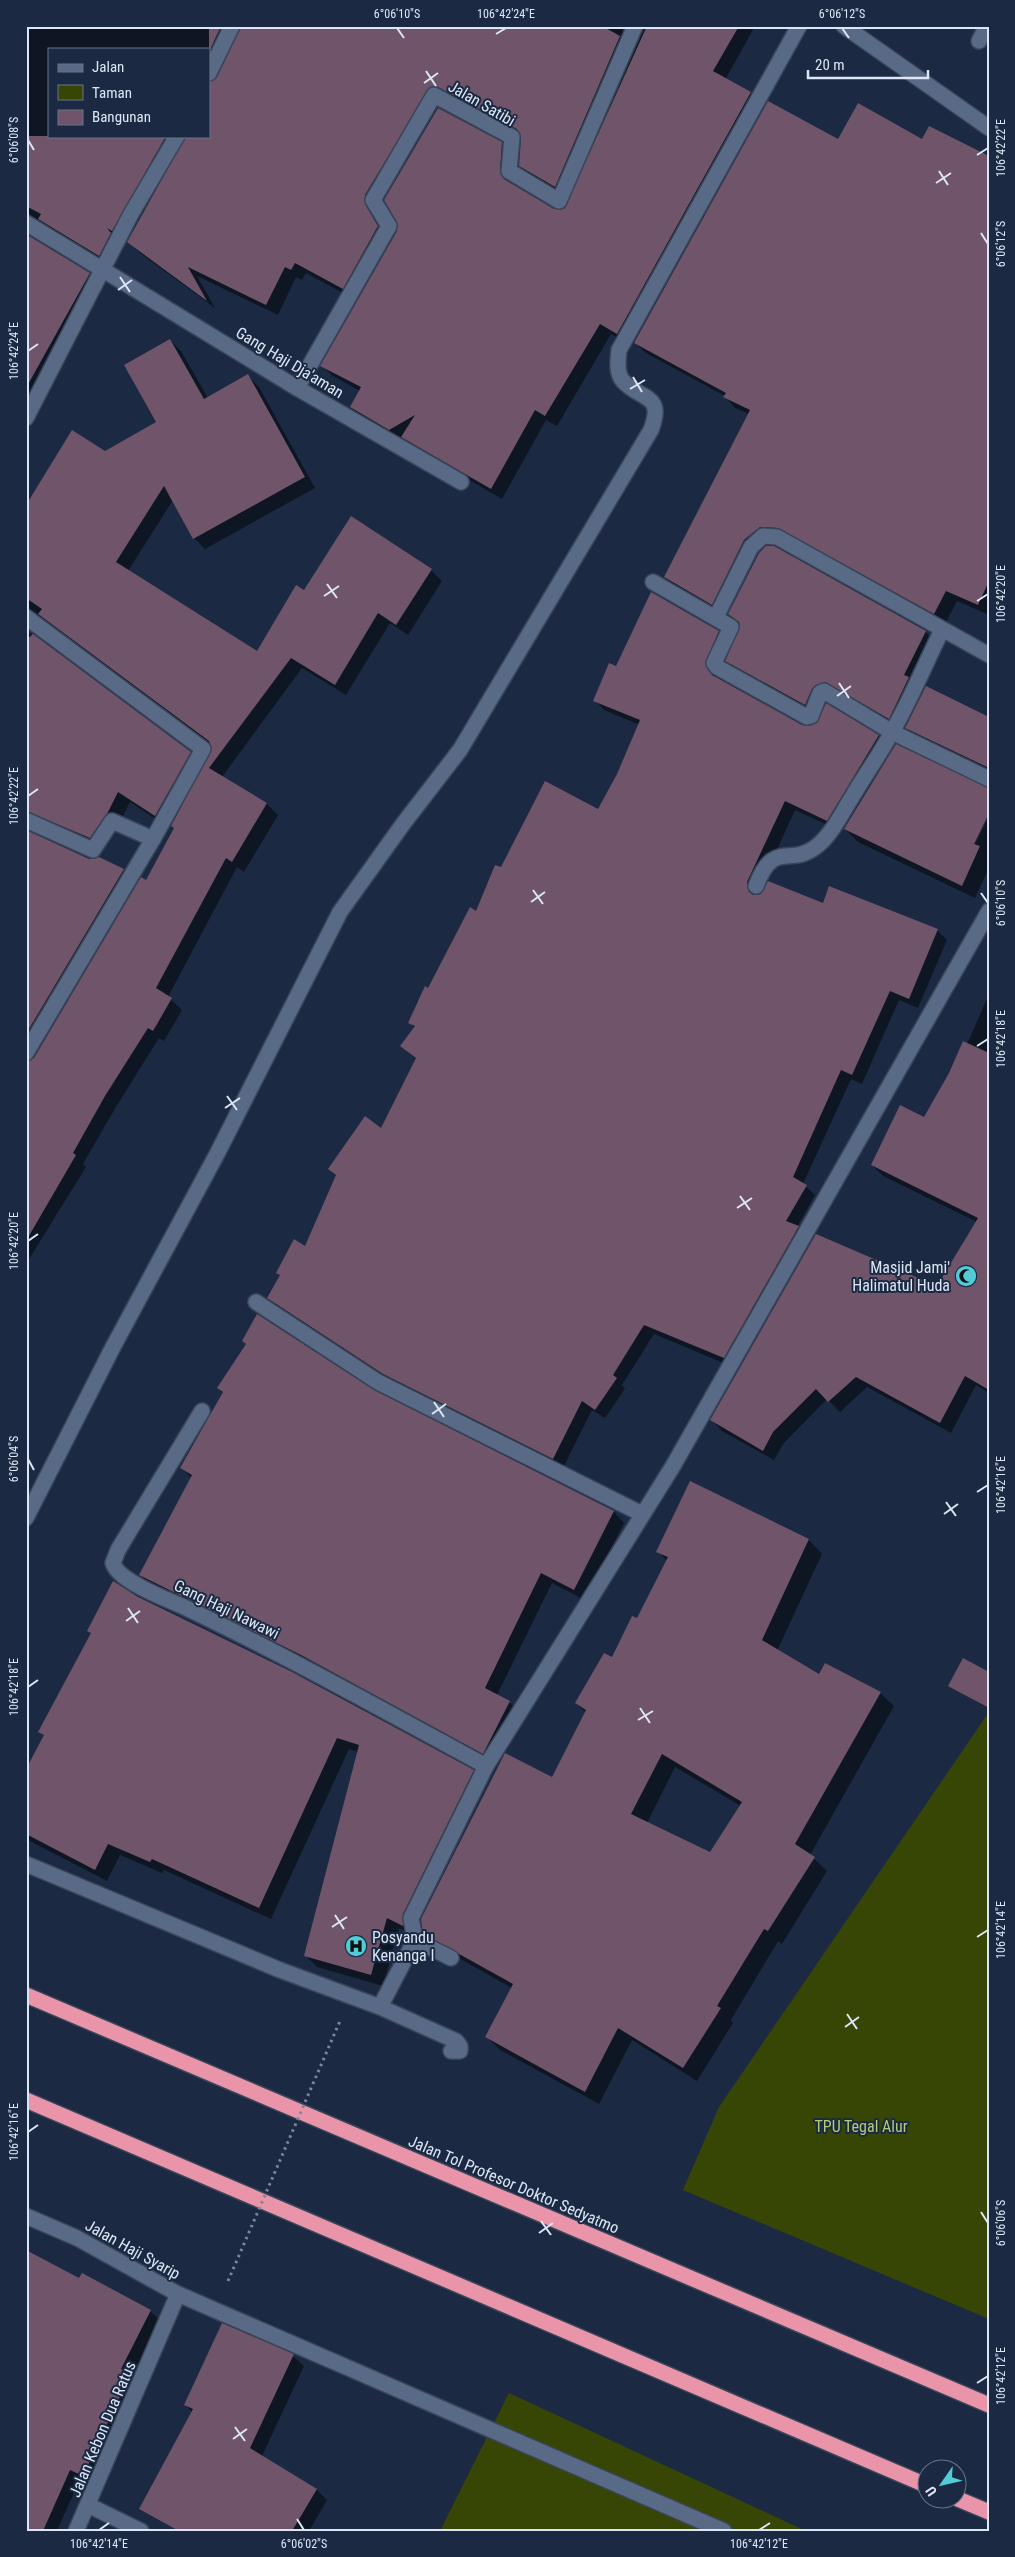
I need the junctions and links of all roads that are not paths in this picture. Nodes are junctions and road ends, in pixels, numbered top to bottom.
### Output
1 (232, 26) edge
2 (636, 26) edge
3 (799, 26) edge
4 (844, 26) edge
5 (987, 26) edge
6 (979, 41) dead end
7 (210, 71) edge
8 (989, 128) edge
9 (176, 138) edge
10 (26, 223) edge
11 (102, 269) junction
12 (297, 388) junction
13 (26, 418) edge
14 (461, 482) dead end
15 (653, 582) dead end
16 (26, 617) edge
17 (716, 617) junction
18 (942, 630) junction
19 (989, 656) edge
20 (892, 732) junction
21 (989, 779) edge
22 (26, 820) edge
23 (153, 839) junction
24 (756, 886) dead end
25 (989, 911) edge
26 (26, 1053) edge
27 (256, 1302) dead end
28 (202, 1411) dead end
29 (642, 1514) junction
30 (26, 1518) edge
31 (486, 1766) junction
32 (26, 1864) edge
33 (415, 1940) junction
34 (451, 1958) dead end
35 (26, 1995) edge
36 (380, 2007) junction
37 (451, 2051) dead end
38 (26, 2100) edge
39 (26, 2216) edge
40 (178, 2294) junction
41 (159, 2340) joint
42 (989, 2405) edge
43 (918, 2482) edge
44 (968, 2503) edge
45 (88, 2505) junction
46 (989, 2512) edge
47 (76, 2531) edge
48 (141, 2531) edge
49 (724, 2531) edge

1 - 7 street
2 - 12 street, Jalan Satibi
3 - 30 street
4 - 8 street
5 - 6 street
9 - 11 street
10 - 11 street, Gang Haji Dja'aman
11 - 12 street, Gang Haji Dja'aman
11 - 13 street
12 - 14 street, Gang Haji Dja'aman
15 - 17 street
16 - 23 street
17 - 18 street
17 - 20 street
18 - 19 street
18 - 20 street
20 - 21 street
20 - 24 street
22 - 23 street
23 - 26 street
25 - 29 street
27 - 29 street
28 - 31 street, Gang Haji Nawawi
29 - 31 street
31 - 33 street
32 - 36 street
33 - 34 street
33 - 36 street
35 - 42 highway, Jalan Tol Profesor Doktor Sedyatmo
36 - 37 street
38 - 43 highway
39 - 40 street, Jalan Haji Syarip
40 - 41 street, Jalan Haji Syarip
40 - 49 street
41 - 45 street, Jalan Kebon Dua Ratus
44 - 46 highway
45 - 47 street, Jalan Kebon Dua Ratus
45 - 48 street

